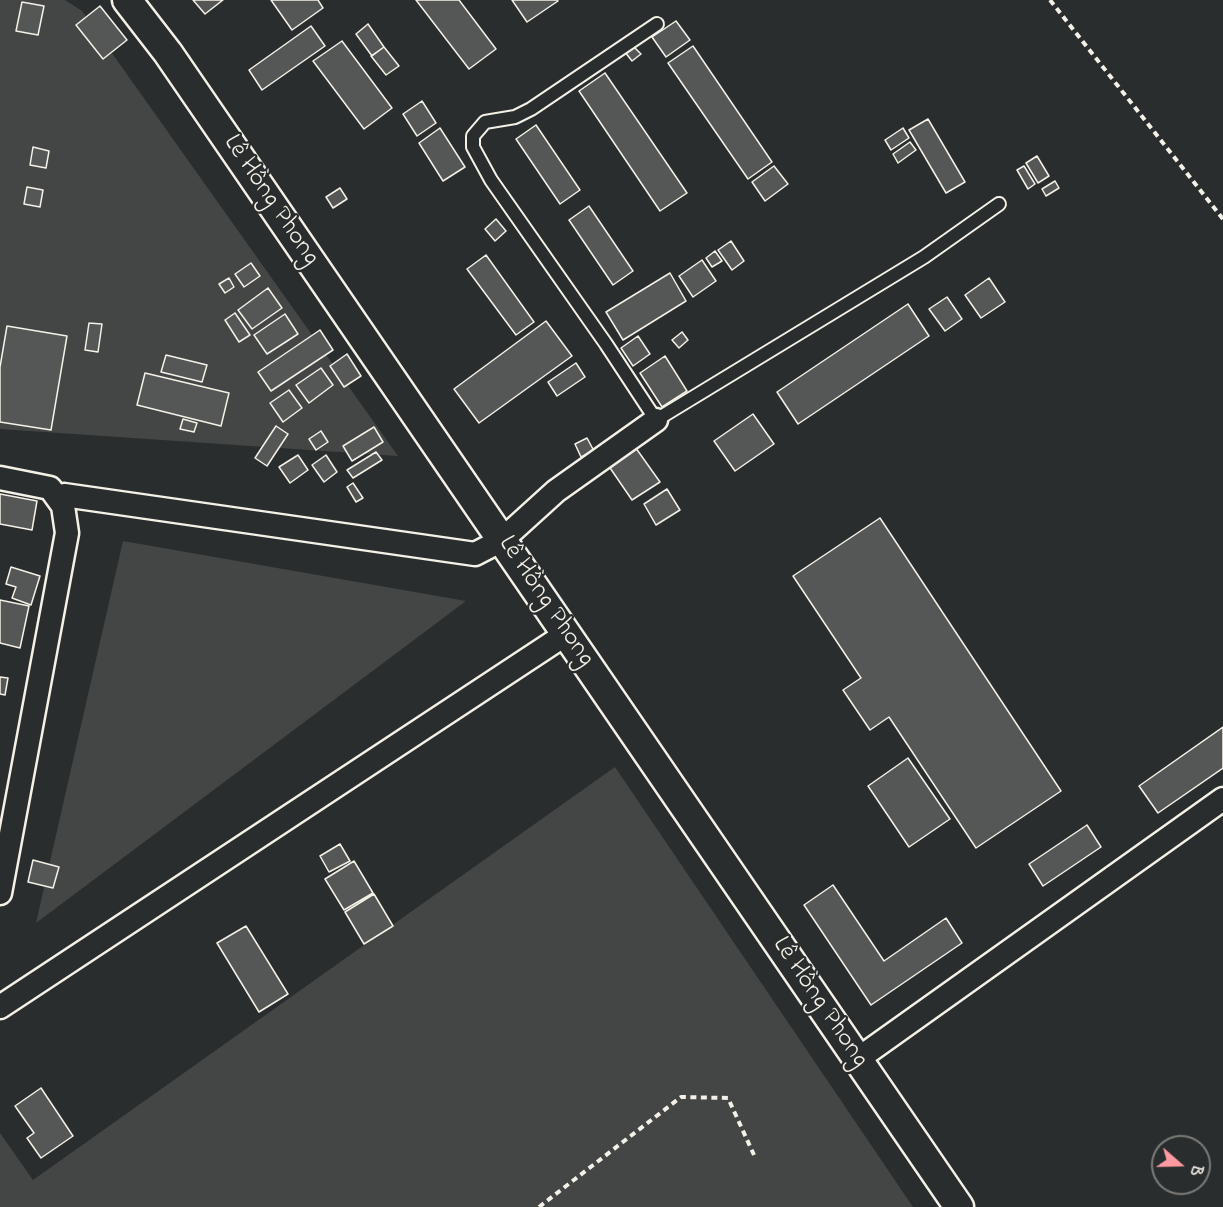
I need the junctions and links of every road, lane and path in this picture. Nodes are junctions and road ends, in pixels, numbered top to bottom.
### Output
1 (127, 0) edge
2 (1050, 0) edge
3 (657, 24) dead end
4 (999, 204) dead end
5 (1223, 219) edge
6 (656, 420) junction
7 (0, 478) edge
8 (63, 506) junction
9 (502, 540) junction
10 (567, 634) junction
11 (1223, 799) edge
12 (0, 893) edge
13 (0, 1007) edge
14 (858, 1059) junction
15 (754, 1155) dead end
16 (539, 1207) edge
17 (959, 1207) edge

1 - 9 street, Lê Hồng Phong
2 - 5 path
3 - 6 lane
4 - 6 lane
6 - 9 street
7 - 8 street
8 - 9 street
8 - 12 street
9 - 10 street, Lê Hồng Phong
10 - 13 street
10 - 14 street, Lê Hồng Phong
11 - 14 street
14 - 17 street, Lê Hồng Phong
15 - 16 path

